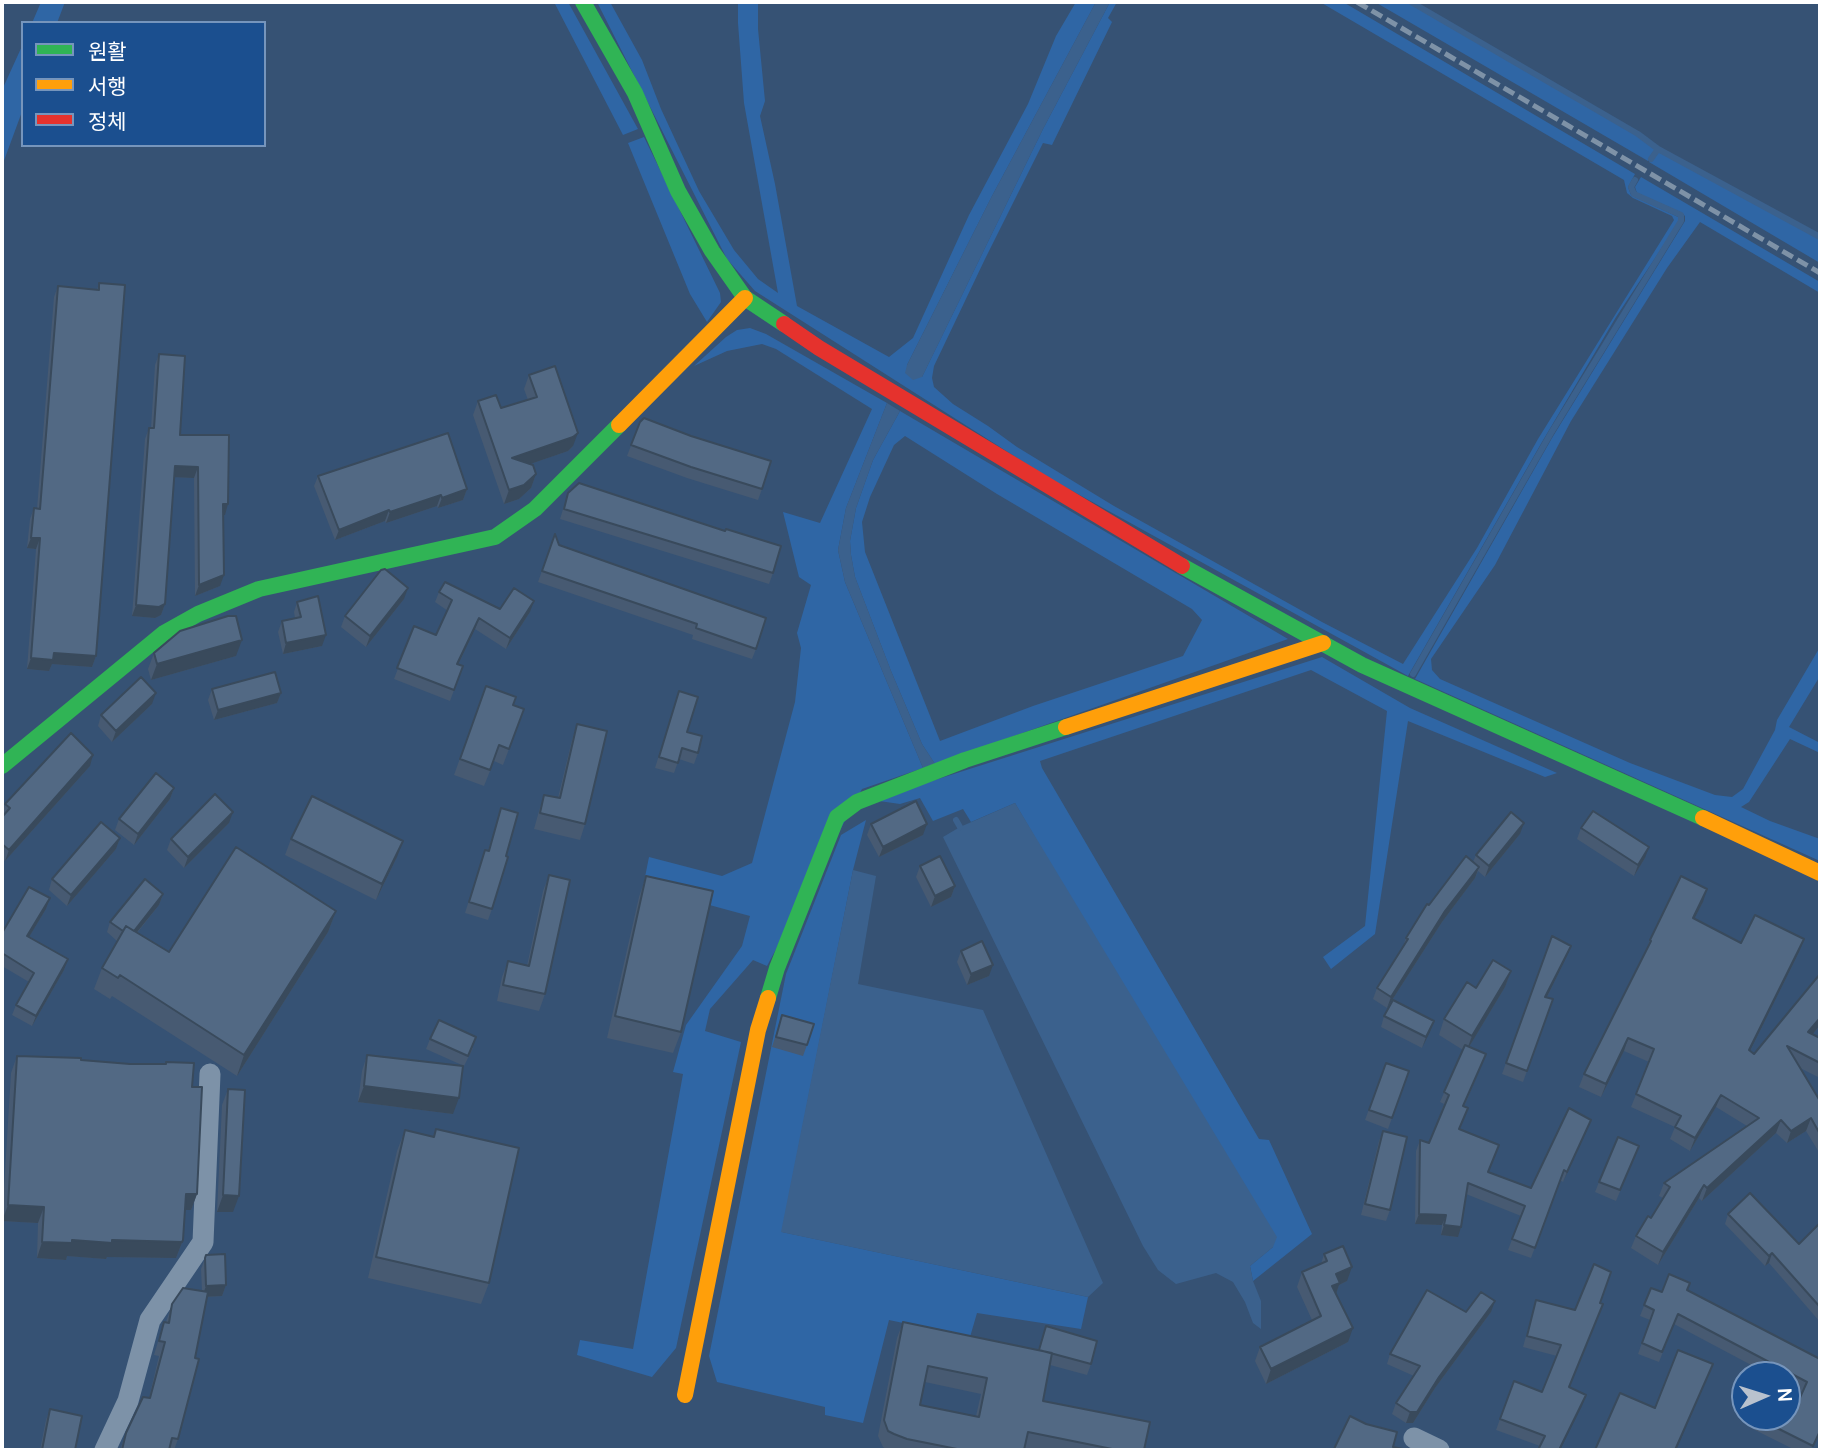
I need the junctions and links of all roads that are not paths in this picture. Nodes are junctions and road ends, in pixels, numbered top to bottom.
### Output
1 (583, 2) edge
2 (745, 298) junction
3 (1323, 643) junction
4 (2, 766) edge
5 (1820, 873) edge
6 (210, 1074) dead end
7 (685, 1395) dead end
8 (1414, 1438) dead end
9 (105, 1450) edge
10 (1439, 1450) edge

1 - 2 street
2 - 3 street
2 - 4 street
3 - 5 street
3 - 7 street
6 - 9 street
8 - 10 street

